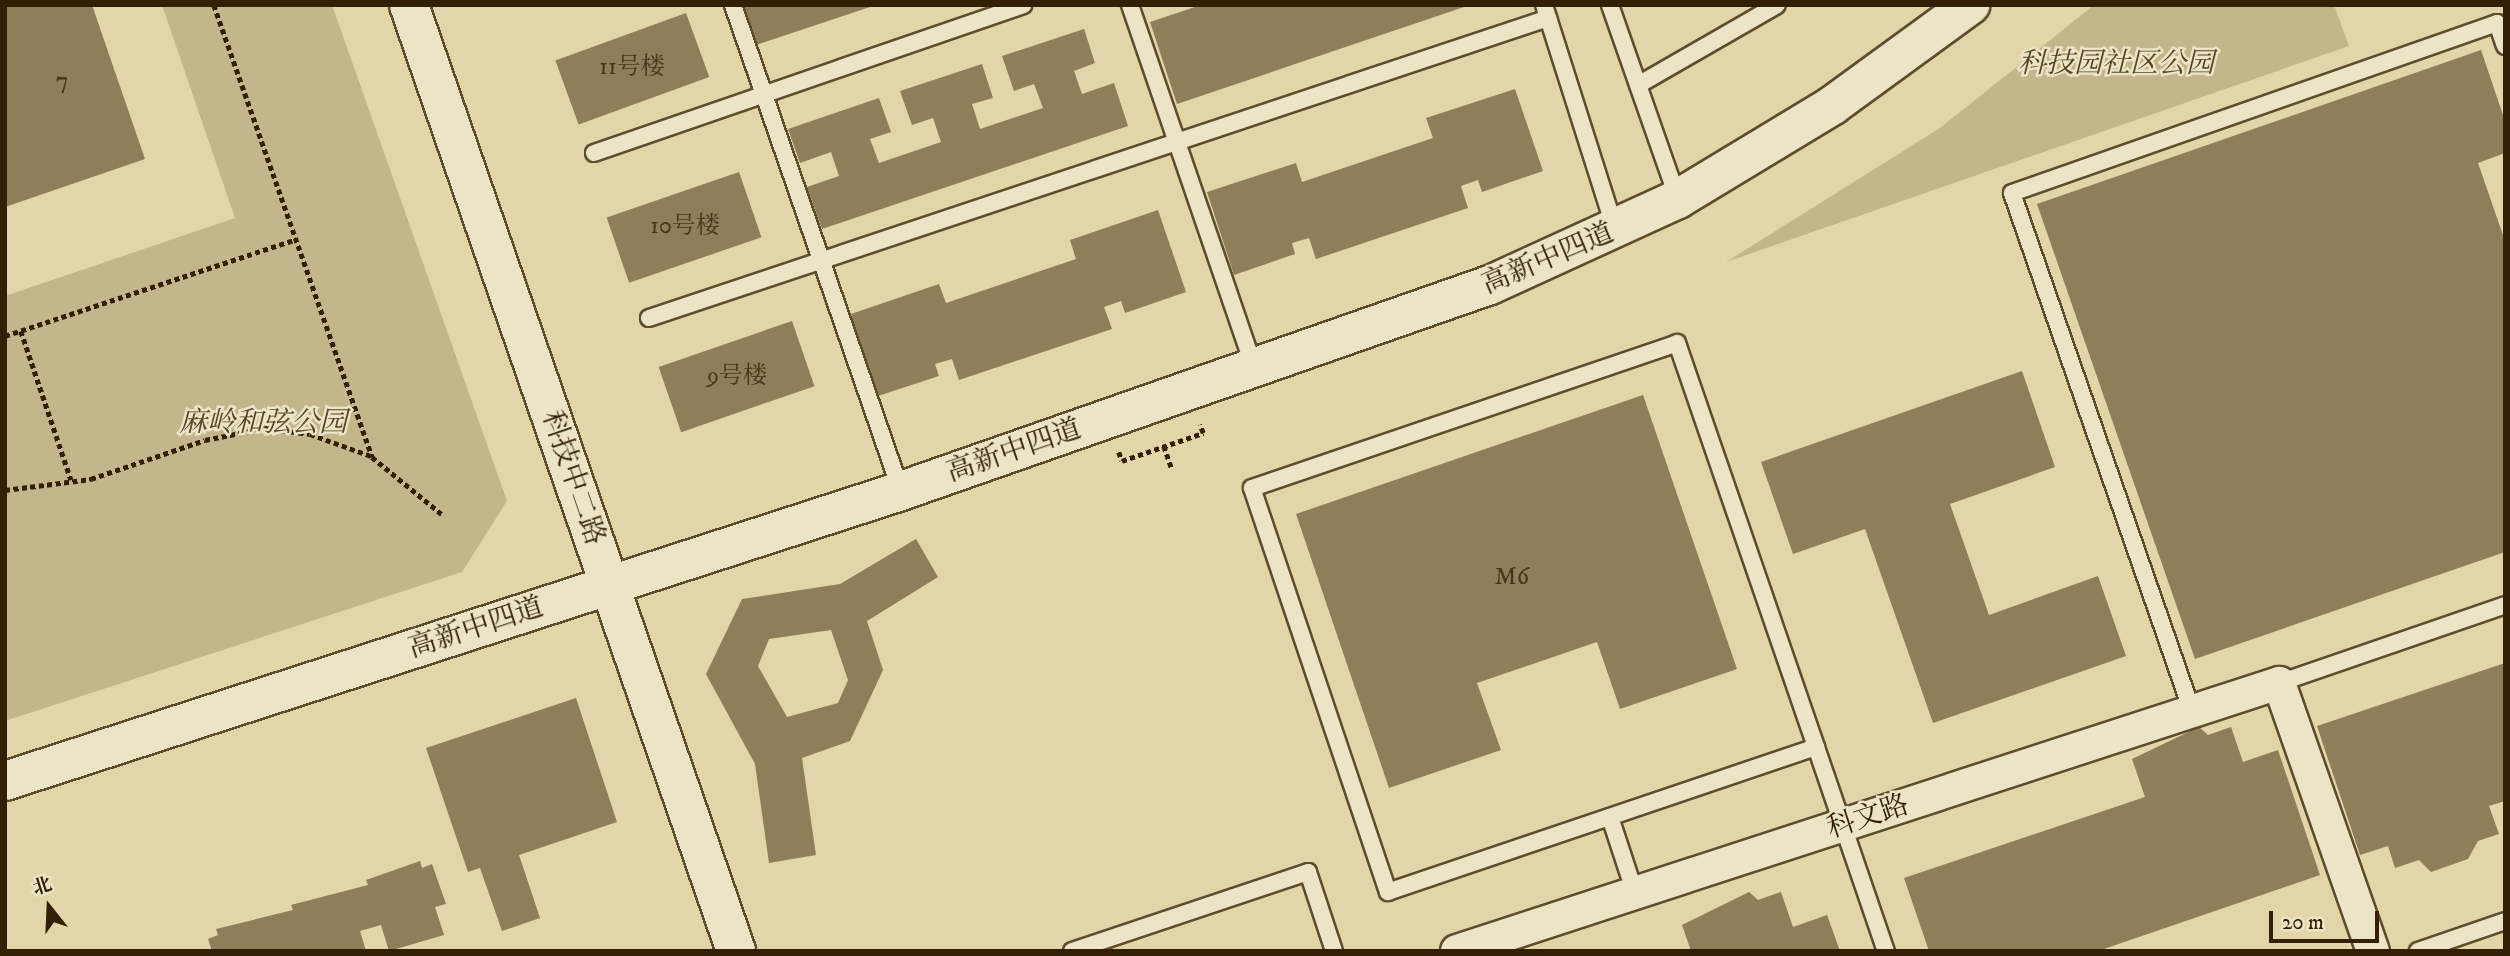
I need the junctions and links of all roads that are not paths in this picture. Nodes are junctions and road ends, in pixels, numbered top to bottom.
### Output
1 (409, 5) edge
2 (733, 5) edge
3 (1023, 5) edge
4 (1130, 5) edge
5 (1610, 5) edge
6 (1777, 5) edge
7 (1970, 5) edge
8 (1546, 12) edge
9 (2505, 46) edge
10 (1638, 85) junction
11 (764, 94) junction
12 (1177, 143) junction
13 (594, 153) dead end
14 (1678, 199) junction
15 (1615, 231) junction
16 (822, 261) junction
17 (649, 318) dead end
18 (1254, 368) junction
19 (901, 491) junction
20 (610, 585) junction
21 (2505, 605) edge
22 (2279, 682) junction
23 (2192, 711) junction
24 (1816, 747) junction
25 (5, 781) edge
26 (1610, 817) junction
27 (1842, 825) junction
28 (1635, 893) junction
29 (2505, 921) edge
30 (736, 951) edge
31 (1072, 951) edge
32 (1334, 951) edge
33 (1457, 951) edge
34 (1886, 951) edge
35 (2373, 951) edge
36 (2418, 951) edge

1 - 20 main road, 科技中二路
2 - 11 lane
3 - 11 lane
4 - 12 lane
5 - 10 lane
6 - 10 lane
7 - 14 main road, 高新中四道
8 - 12 lane
8 - 15 lane
9 - 23 lane
10 - 14 lane
11 - 13 lane
11 - 16 lane
12 - 16 lane
12 - 18 lane
14 - 15 main road, 高新中四道
15 - 18 main road, 高新中四道
16 - 17 lane
16 - 19 lane
18 - 19 main road, 高新中四道
19 - 20 main road, 高新中四道
20 - 25 main road, 高新中四道
20 - 30 main road, 科技中二路
21 - 22 lane
22 - 23 street, 科文路
22 - 35 street
23 - 27 street, 科文路
24 - 26 lane
24 - 26 lane
24 - 27 lane
26 - 28 lane
27 - 28 street, 科文路
27 - 34 lane
28 - 33 street, 科文路
29 - 36 lane
31 - 32 lane

